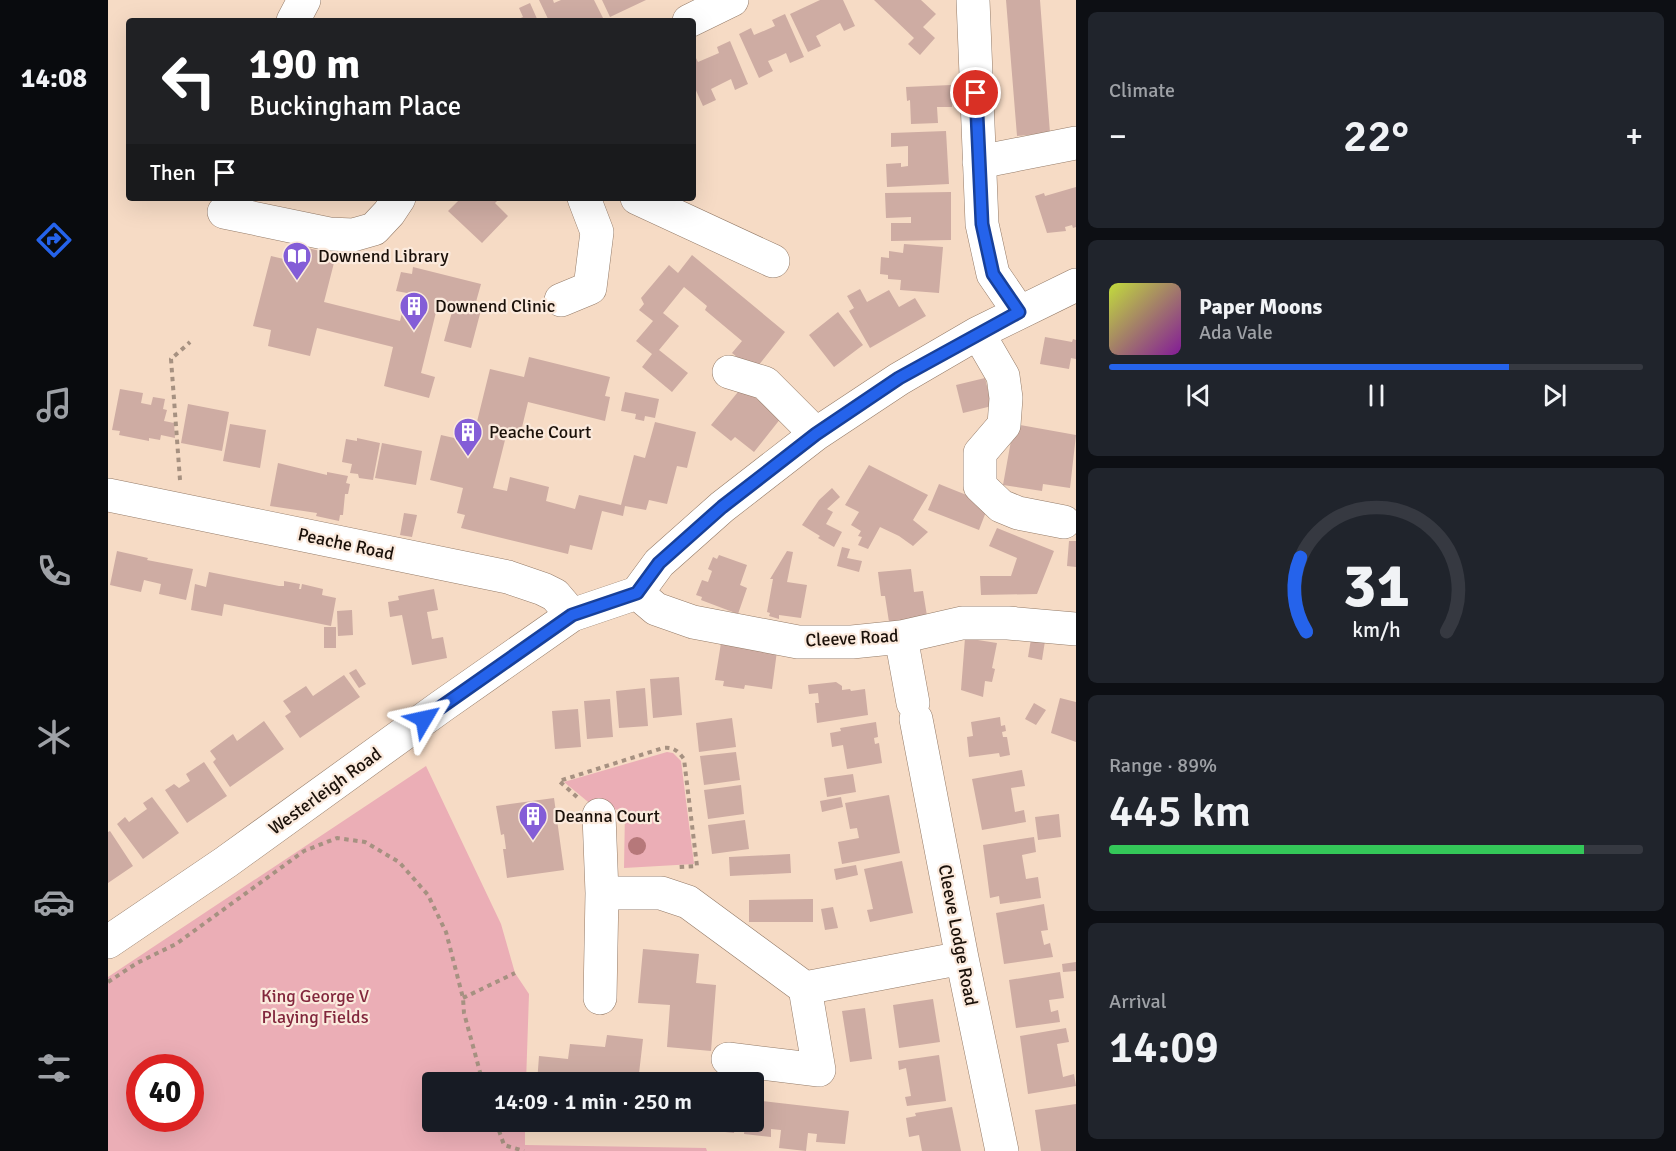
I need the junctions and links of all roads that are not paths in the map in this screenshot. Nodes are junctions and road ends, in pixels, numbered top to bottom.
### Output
1 (304, 0) edge
2 (732, 0) edge
3 (973, 0) edge
4 (294, 18) edge
5 (695, 18) edge
6 (1076, 143) edge
7 (979, 162) junction
8 (397, 201) edge
9 (585, 201) edge
10 (643, 201) edge
11 (224, 212) dead end
12 (773, 261) dead end
13 (1076, 285) edge
14 (561, 300) dead end
15 (1019, 312) junction
16 (978, 333) junction
17 (729, 372) dead end
18 (816, 434) junction
19 (108, 495) edge
20 (1064, 522) dead end
21 (637, 593) junction
22 (572, 615) junction
23 (1076, 629) edge
24 (901, 637) junction
25 (598, 815) road end
26 (602, 893) junction
27 (108, 942) edge
28 (962, 958) junction
29 (805, 988) junction
30 (600, 998) dead end
31 (728, 1059) dead end
32 (1002, 1151) edge

1 - 4 street
2 - 5 street
3 - 7 street
6 - 7 street
7 - 15 street
8 - 11 street
9 - 14 street
10 - 12 street
13 - 15 street
15 - 16 street
16 - 18 street
16 - 20 street
17 - 18 street
18 - 21 street
19 - 22 street, Peache Road
21 - 22 street, Westerleigh Road
21 - 24 street, Cleeve Road
22 - 27 street, Westerleigh Road
23 - 24 street, Cleeve Road
24 - 28 street, Cleeve Lodge Road
25 - 26 street
26 - 29 street
26 - 30 street
28 - 29 street
28 - 32 street, Cleeve Lodge Road
29 - 31 street

